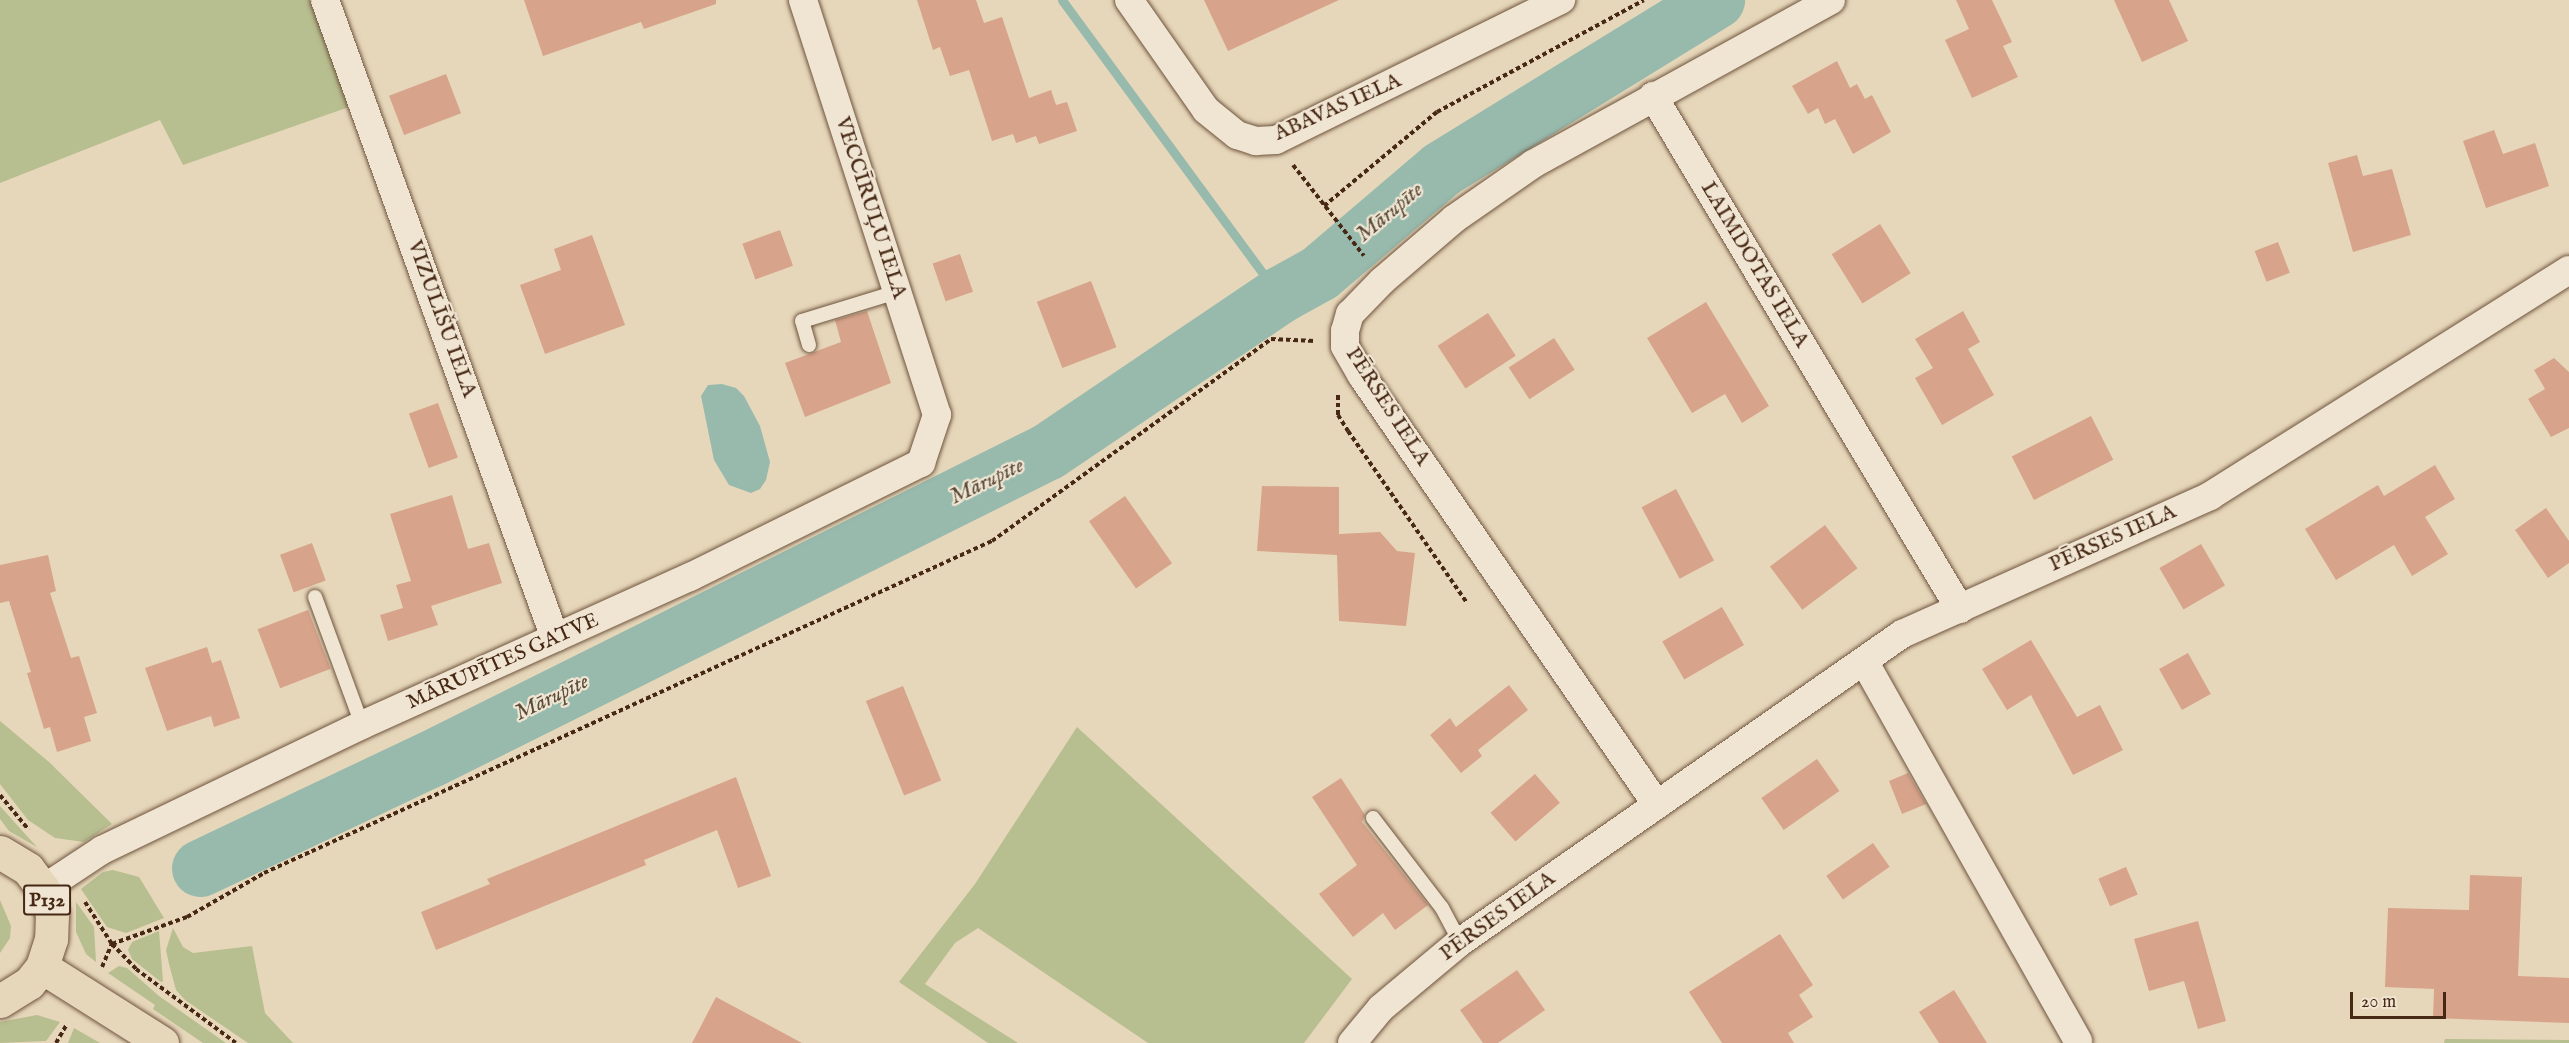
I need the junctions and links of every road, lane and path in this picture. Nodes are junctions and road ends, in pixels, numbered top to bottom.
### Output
1 (325, 0) edge
2 (803, 0) edge
3 (1129, 0) edge
4 (1561, 0) edge
5 (1644, 0) edge
6 (1831, 0) edge
7 (1653, 96) junction
8 (1276, 141) junction
9 (1324, 206) junction
10 (1370, 264) dead end
11 (2569, 270) edge
12 (897, 292) junction
13 (809, 345) dead end
14 (1345, 345) junction
15 (937, 416) joint
16 (315, 597) dead end
17 (1960, 609) junction
18 (555, 638) junction
19 (1864, 661) junction
20 (362, 725) junction
21 (0, 795) edge
22 (1657, 805) junction
23 (1373, 818) dead end
24 (0, 852) edge
25 (55, 882) junction
26 (1460, 942) junction
27 (112, 944) junction
28 (42, 967) junction
29 (102, 968) dead end
30 (0, 1001) edge
31 (67, 1024) dead end
32 (2078, 1041) dead end
33 (56, 1043) edge
34 (162, 1043) edge
35 (236, 1043) edge
36 (1352, 1043) edge

1 - 18 street, VIZULĪŠU IELA
2 - 12 street, VECCĪRUĻU IELA
3 - 8 street, ABAVAS IELA
4 - 8 street, ABAVAS IELA
5 - 9 path
6 - 7 street
7 - 14 street, PĒRSES IELA
7 - 17 street, LAIMDOTAS IELA
8 - 9 path
9 - 10 path
11 - 17 street, PĒRSES IELA
12 - 13 lane
12 - 15 street, VECCĪRUĻU IELA
14 - 22 street, PĒRSES IELA
14 - 27 path
15 - 18 street, MĀRUPĪTES GATVE
16 - 20 lane
17 - 19 street, PĒRSES IELA
18 - 20 street, MĀRUPĪTES GATVE
19 - 22 street, PĒRSES IELA
19 - 32 street
20 - 25 street, MĀRUPĪTES GATVE
21 - 25 path
22 - 26 street, PĒRSES IELA
23 - 26 lane
24 - 25 main road, P132
25 - 27 path
25 - 28 main road, P132
26 - 36 street, PĒRSES IELA
27 - 29 path
27 - 35 path
28 - 30 main road, P132
28 - 34 main road
31 - 33 path

